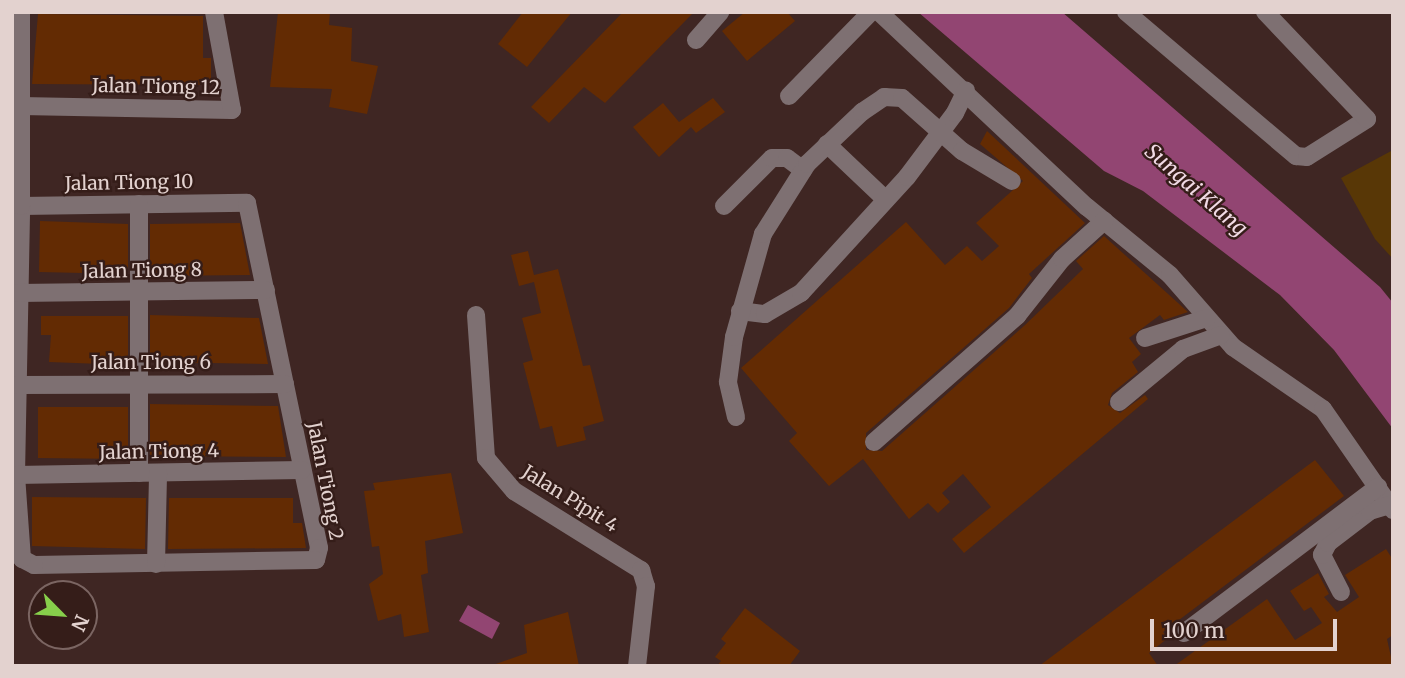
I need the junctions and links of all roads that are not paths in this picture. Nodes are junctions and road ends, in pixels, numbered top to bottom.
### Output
1 (20, 12) edge
2 (214, 12) edge
3 (720, 12) edge
4 (871, 12) edge
5 (878, 12) edge
6 (1126, 12) edge
7 (1265, 12) edge
8 (696, 40) dead end
9 (966, 90) junction
10 (789, 96) dead end
11 (21, 106) junction
12 (941, 132) junction
13 (827, 144) junction
14 (803, 170) junction
15 (1012, 181) dead end
16 (886, 200) junction
17 (247, 203) joint
18 (139, 204) junction
19 (17, 206) edge
20 (724, 206) dead end
21 (1104, 221) junction
22 (266, 290) junction
23 (138, 292) junction
24 (18, 293) junction
25 (740, 311) junction
26 (476, 315) dead end
27 (1207, 318) junction
28 (1221, 335) junction
29 (1145, 338) dead end
30 (137, 384) junction
31 (285, 384) junction
32 (17, 385) junction
33 (1119, 402) dead end
34 (736, 417) dead end
35 (874, 442) dead end
36 (302, 470) junction
37 (139, 473) junction
38 (158, 473) junction
39 (16, 475) junction
40 (1378, 487) junction
41 (1391, 507) edge
42 (18, 555) edge
43 (156, 564) junction
44 (1341, 592) dead end
45 (1184, 633) dead end
46 (637, 666) edge

1 - 11 street
2 - 11 street, Jalan Tiong 12
3 - 8 street
4 - 10 street
5 - 9 street
6 - 7 street
9 - 12 street
9 - 21 street
11 - 19 street
12 - 13 street
12 - 15 street
12 - 16 street
13 - 14 street
13 - 16 street
14 - 20 street
14 - 25 street
16 - 25 street
17 - 18 street, Jalan Tiong 10
17 - 22 street, Jalan Tiong 2
18 - 19 street, Jalan Tiong 10
18 - 23 street
19 - 24 street
21 - 27 street
21 - 35 street
22 - 23 street, Jalan Tiong 8
22 - 31 street, Jalan Tiong 2
23 - 24 street, Jalan Tiong 8
23 - 30 street
24 - 32 street
25 - 34 street
26 - 46 street, Jalan Pipit 4
27 - 28 street
27 - 29 street
28 - 33 street
28 - 40 street
30 - 31 street, Jalan Tiong 6
30 - 32 street, Jalan Tiong 6
30 - 37 street
31 - 36 street, Jalan Tiong 2
32 - 39 street
36 - 38 street, Jalan Tiong 4
36 - 43 street, Jalan Tiong 2
37 - 38 street, Jalan Tiong 4
37 - 39 street, Jalan Tiong 4
38 - 43 street
39 - 42 street
40 - 41 street
40 - 45 street
41 - 44 street
42 - 43 street, Jalan Tiong 2

